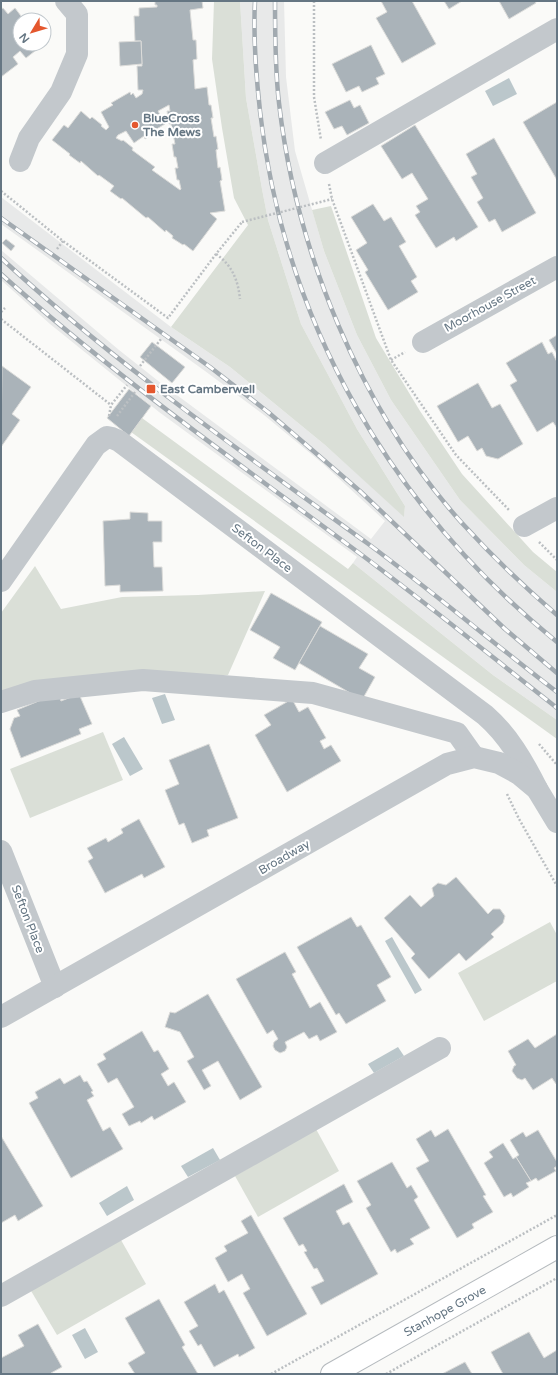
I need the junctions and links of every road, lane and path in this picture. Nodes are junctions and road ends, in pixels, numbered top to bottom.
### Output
1 (314, 1) edge
2 (71, 8) edge
3 (557, 29) edge
4 (20, 161) dead end
5 (324, 163) junction
6 (1, 191) edge
7 (332, 199) junction
8 (63, 241) junction
9 (57, 249) dead end
10 (216, 254) junction
11 (557, 267) edge
12 (240, 299) dead end
13 (5, 308) dead end
14 (1, 312) edge
15 (1, 319) edge
16 (161, 339) dead end
17 (423, 342) dead end
18 (140, 366) dead end
19 (127, 385) dead end
20 (135, 392) dead end
21 (113, 421) dead end
22 (557, 508) edge
23 (524, 526) junction
24 (557, 560) edge
25 (1, 581) edge
26 (1, 702) edge
27 (474, 757) junction
28 (537, 789) junction
29 (557, 822) edge
30 (1, 850) edge
31 (55, 987) junction
32 (1, 1017) edge
33 (440, 1048) dead end
34 (557, 1215) edge
35 (557, 1247) edge
36 (557, 1278) edge
37 (1, 1296) edge
38 (271, 1374) edge
39 (332, 1374) edge
40 (386, 1374) edge

1 - 5 path
2 - 4 street
3 - 5 street
5 - 7 path
6 - 8 path
7 - 10 path, bridge
7 - 23 path
8 - 9 path
8 - 10 path
10 - 12 path
11 - 17 street, Moorhouse Street
13 - 14 path
15 - 19 path
16 - 18 path
20 - 21 path
22 - 23 street
23 - 24 path
25 - 28 street, Sefton Place
26 - 27 street
27 - 28 street, Broadway
27 - 31 street, Broadway
28 - 29 street, Broadway
30 - 31 street, Sefton Place
31 - 32 street, Broadway
33 - 37 street
34 - 38 path
35 - 39 main road, Stanhope Grove
36 - 40 path

